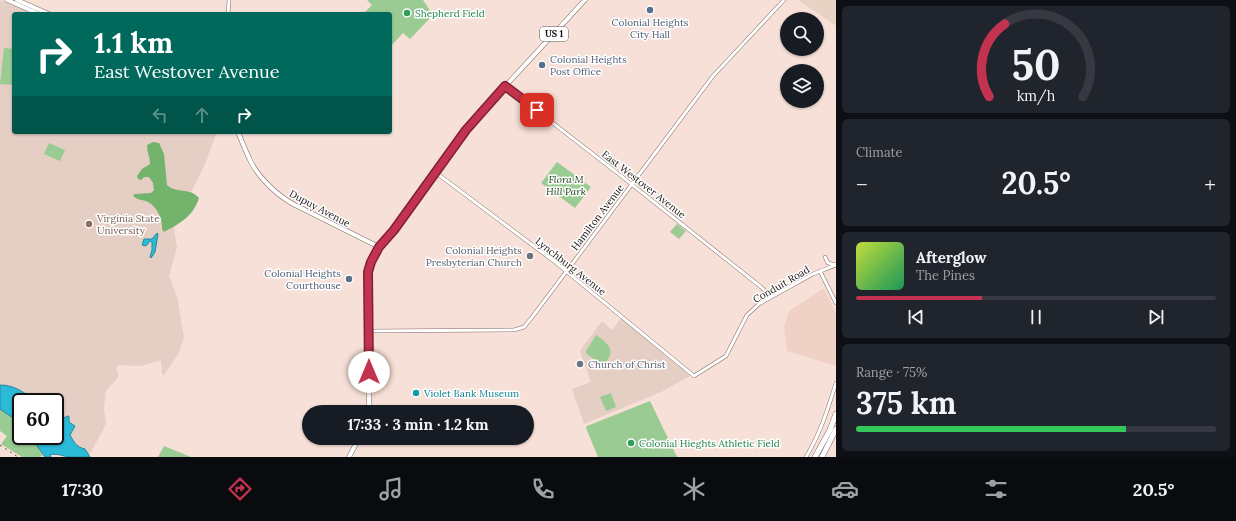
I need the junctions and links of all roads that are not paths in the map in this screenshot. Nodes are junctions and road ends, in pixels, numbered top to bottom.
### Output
1 (7, 0) edge
2 (17, 0) edge
3 (229, 0) edge
4 (585, 0) edge
5 (784, 0) edge
6 (34, 12) edge
7 (44, 12) edge
8 (228, 12) edge
9 (505, 86) junction
10 (239, 134) edge
11 (435, 172) junction
12 (632, 184) junction
13 (379, 247) junction
14 (825, 257) dead end
15 (836, 265) edge
16 (567, 271) junction
17 (820, 271) junction
18 (761, 287) junction
19 (778, 293) junction
20 (770, 297) junction
21 (836, 303) edge
22 (369, 331) junction
23 (694, 376) joint
24 (836, 383) edge
25 (369, 405) edge
26 (836, 414) edge
27 (836, 429) edge
28 (355, 445) edge
29 (348, 457) edge
30 (806, 457) edge
31 (815, 457) edge
32 (822, 457) edge

1 - 6 main road
2 - 7 main road
3 - 8 street
4 - 9 main road, US 1
5 - 12 street, Hamilton Avenue
9 - 11 main road, US 1
9 - 12 street, East Westover Avenue
10 - 13 main road, Dupuy Avenue
11 - 13 main road, US 1
11 - 16 street, Lynchburg Avenue
12 - 16 street, Hamilton Avenue
12 - 18 street, East Westover Avenue
13 - 22 main road, US 1
14 - 15 street
15 - 17 street, Conduit Road
16 - 22 street, Hamilton Avenue
16 - 23 street, Lynchburg Avenue
17 - 19 street, Conduit Road
17 - 21 street
18 - 19 street
18 - 20 street, East Westover Avenue
19 - 20 street, Conduit Road
20 - 23 street, Conduit Road
22 - 25 main road, US 1
24 - 30 street
26 - 31 highway
27 - 32 highway
28 - 29 main road

